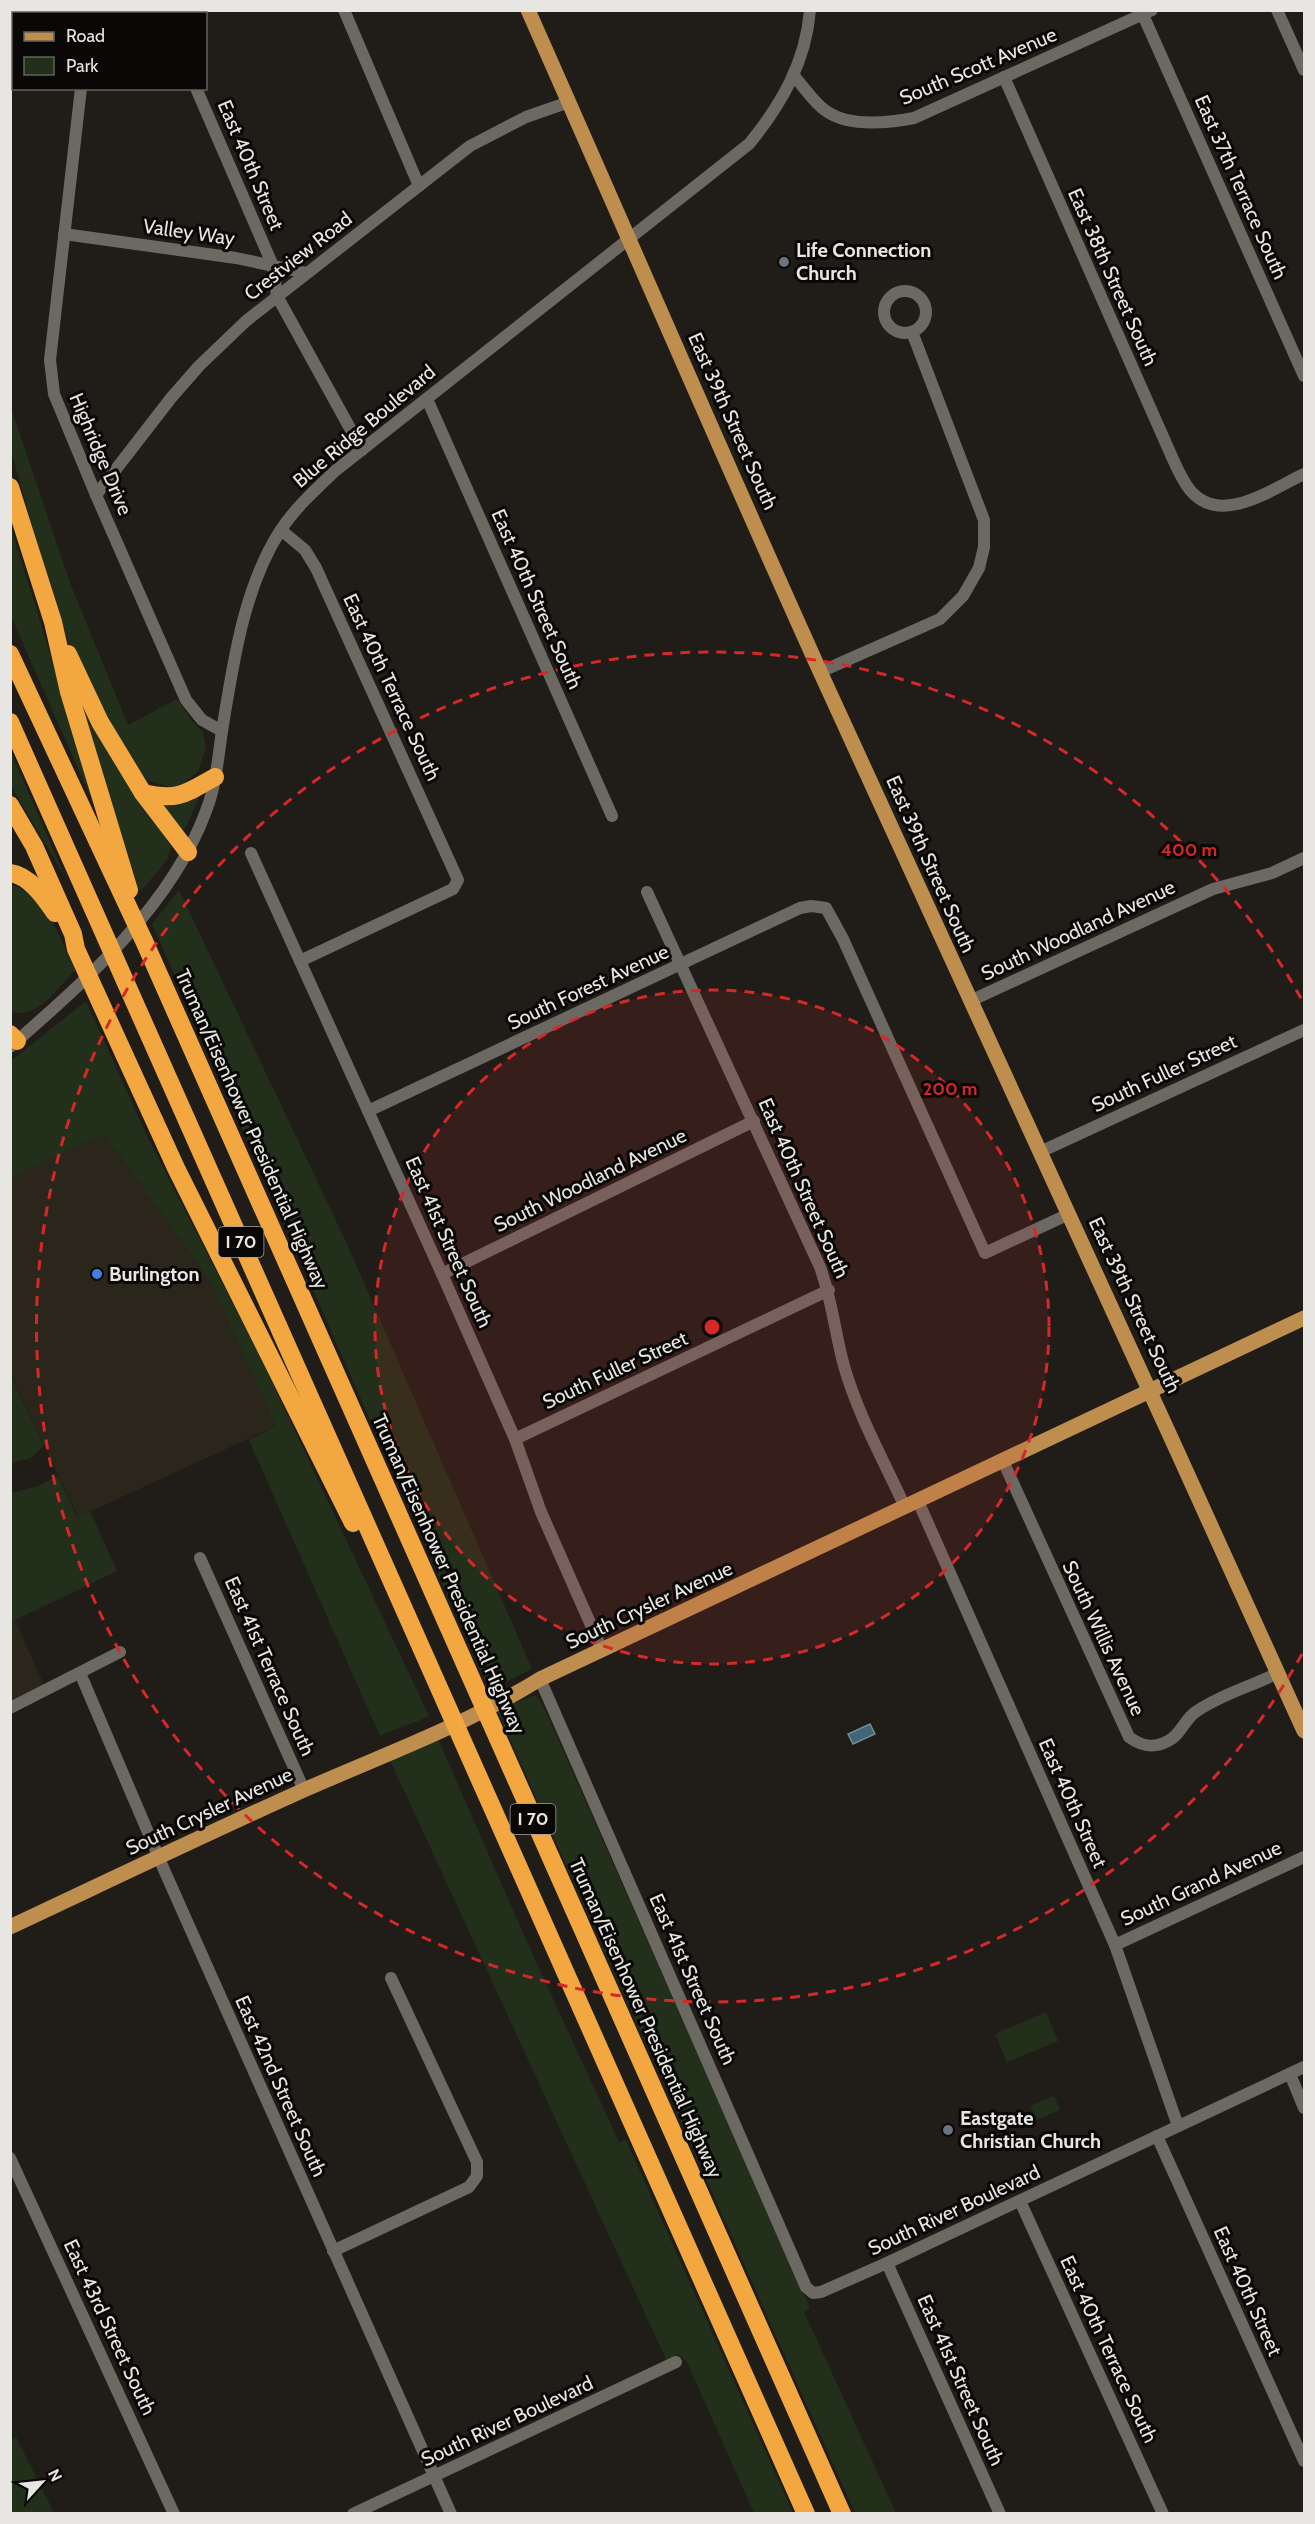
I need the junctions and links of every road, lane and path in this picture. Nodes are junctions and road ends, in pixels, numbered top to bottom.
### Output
1 (344, 10) edge
2 (528, 10) edge
3 (810, 10) edge
4 (1277, 10) edge
5 (1147, 13) edge
6 (1305, 70) edge
7 (794, 76) junction
8 (1004, 77) junction
9 (81, 90) edge
10 (197, 90) edge
11 (569, 102) junction
12 (418, 186) junction
13 (64, 234) junction
14 (630, 238) junction
15 (273, 266) junction
16 (307, 273) junction
17 (277, 296) junction
18 (912, 332) dead end
19 (1305, 376) edge
20 (427, 399) junction
21 (362, 450) junction
22 (1305, 474) edge
23 (10, 487) edge
24 (96, 495) junction
25 (281, 530) junction
26 (53, 622) junction
27 (10, 654) edge
28 (820, 672) junction
29 (10, 722) edge
30 (222, 731) junction
31 (215, 777) junction
32 (143, 792) junction
33 (10, 805) edge
34 (612, 816) dead end
35 (188, 852) junction
36 (251, 854) dead end
37 (1305, 858) edge
38 (10, 873) edge
39 (647, 891) dead end
40 (144, 943) junction
41 (76, 949) junction
42 (300, 962) junction
43 (681, 964) junction
44 (970, 1001) junction
45 (1305, 1030) edge
46 (13, 1041) edge
47 (368, 1111) junction
48 (754, 1121) junction
49 (1040, 1152) junction
50 (1069, 1214) junction
51 (442, 1274) junction
52 (829, 1290) junction
53 (1305, 1318) edge
54 (1151, 1390) junction
55 (515, 1439) junction
56 (1003, 1461) junction
57 (911, 1504) junction
58 (200, 1558) dead end
59 (602, 1650) junction
60 (120, 1652) dead end
61 (80, 1673) junction
62 (431, 1673) junction
63 (1278, 1673) junction
64 (540, 1679) junction
65 (10, 1708) edge
66 (1305, 1731) edge
67 (304, 1790) junction
68 (1305, 1857) edge
69 (159, 1858) junction
70 (10, 1927) edge
71 (1115, 1945) junction
72 (392, 1978) dead end
73 (1305, 2067) edge
74 (1290, 2074) junction
75 (1305, 2108) edge
76 (1178, 2126) junction
77 (1157, 2136) junction
78 (10, 2158) edge
79 (1020, 2202) junction
80 (333, 2251) junction
81 (886, 2263) junction
82 (813, 2293) joint
83 (676, 2362) dead end
84 (1305, 2461) edge
85 (434, 2476) junction
86 (174, 2514) edge
87 (353, 2514) edge
88 (451, 2514) edge
89 (806, 2514) edge
90 (842, 2514) edge
91 (1000, 2514) edge
92 (1163, 2514) edge

1 - 12 street
2 - 11 main road, East 39th Street South
3 - 7 street, Blue Ridge Boulevard
4 - 6 street
5 - 8 street, South Scott Avenue
5 - 19 street, East 37th Terrace South
7 - 8 street, South Scott Avenue
7 - 14 street, Blue Ridge Boulevard
8 - 22 street, East 38th Street South
9 - 13 street, Highridge Drive
10 - 15 street, East 40th Street
11 - 12 street, Crestview Road
11 - 14 main road, East 39th Street South
12 - 16 street, Crestview Road
13 - 15 street, Valley Way
13 - 24 street, Highridge Drive
14 - 20 street, Blue Ridge Boulevard
14 - 28 main road, East 39th Street South
15 - 16 street, Valley Way
15 - 17 street, East 40th Street
16 - 17 street, Crestview Road
17 - 21 street, East 40th Street
17 - 24 street, Crestview Road
18 - 28 street
20 - 21 street, Blue Ridge Boulevard
20 - 34 street, East 40th Street South
21 - 25 street, Blue Ridge Boulevard
23 - 26 highway
24 - 30 street, Highridge Drive
25 - 30 street, Blue Ridge Boulevard
25 - 42 street, East 40th Terrace South
26 - 32 highway
26 - 40 highway
27 - 40 highway, Truman/Eisenhower Presidential Highway / I 70
28 - 44 main road, East 39th Street South
29 - 62 highway, I 70
30 - 31 street, Blue Ridge Boulevard
31 - 32 highway
31 - 35 street, Blue Ridge Boulevard
32 - 35 highway
33 - 41 highway
35 - 46 street, Blue Ridge Boulevard
36 - 42 street, East 41st Street South
37 - 44 street, South Woodland Avenue
38 - 41 highway
39 - 43 street, East 40th Street South
40 - 90 highway, Truman/Eisenhower Presidential Highway / I 70
41 - 62 highway
42 - 47 street, East 41st Street South
43 - 47 street, South Forest Avenue
43 - 48 street, East 40th Street South
43 - 50 street, South Forest Avenue
44 - 49 main road, East 39th Street South
45 - 49 street, South Fuller Street
47 - 51 street, East 41st Street South
48 - 51 street, South Woodland Avenue
48 - 52 street, East 40th Street South
49 - 50 main road, East 39th Street South
50 - 54 main road, East 39th Street South
51 - 55 street, East 41st Street South
52 - 55 street, South Fuller Street
52 - 57 street, East 40th Street South
53 - 54 main road, South Crysler Avenue
54 - 56 main road, South Crysler Avenue
54 - 63 main road, East 39th Street South
55 - 59 street, East 41st Street South
56 - 57 main road, South Crysler Avenue
56 - 63 street, South Willis Avenue
57 - 59 main road, South Crysler Avenue
57 - 71 street, East 40th Street
58 - 67 street, East 41st Terrace South
59 - 64 main road, South Crysler Avenue
60 - 61 street
61 - 65 street
61 - 69 street, East 42nd Street South
62 - 89 highway, I 70
63 - 66 main road, East 39th Street South
64 - 67 main road, South Crysler Avenue
64 - 82 street, East 41st Street South
67 - 69 main road, South Crysler Avenue
68 - 71 street, South Grand Avenue
69 - 70 main road, South Crysler Avenue
69 - 80 street, East 42nd Street South
71 - 76 street, East 40th Street
72 - 80 street
73 - 74 street, South River Boulevard
74 - 75 street
74 - 76 street, South River Boulevard
76 - 77 street, South River Boulevard
77 - 79 street, South River Boulevard
77 - 84 street, East 40th Street
78 - 86 street, East 43rd Street South
79 - 81 street, South River Boulevard
79 - 92 street, East 40th Terrace South
80 - 85 street, East 42nd Street South
81 - 82 street, South River Boulevard
81 - 91 street, East 41st Street South
83 - 85 street, South River Boulevard
85 - 87 street, South River Boulevard
85 - 88 street, East 42nd Street South

